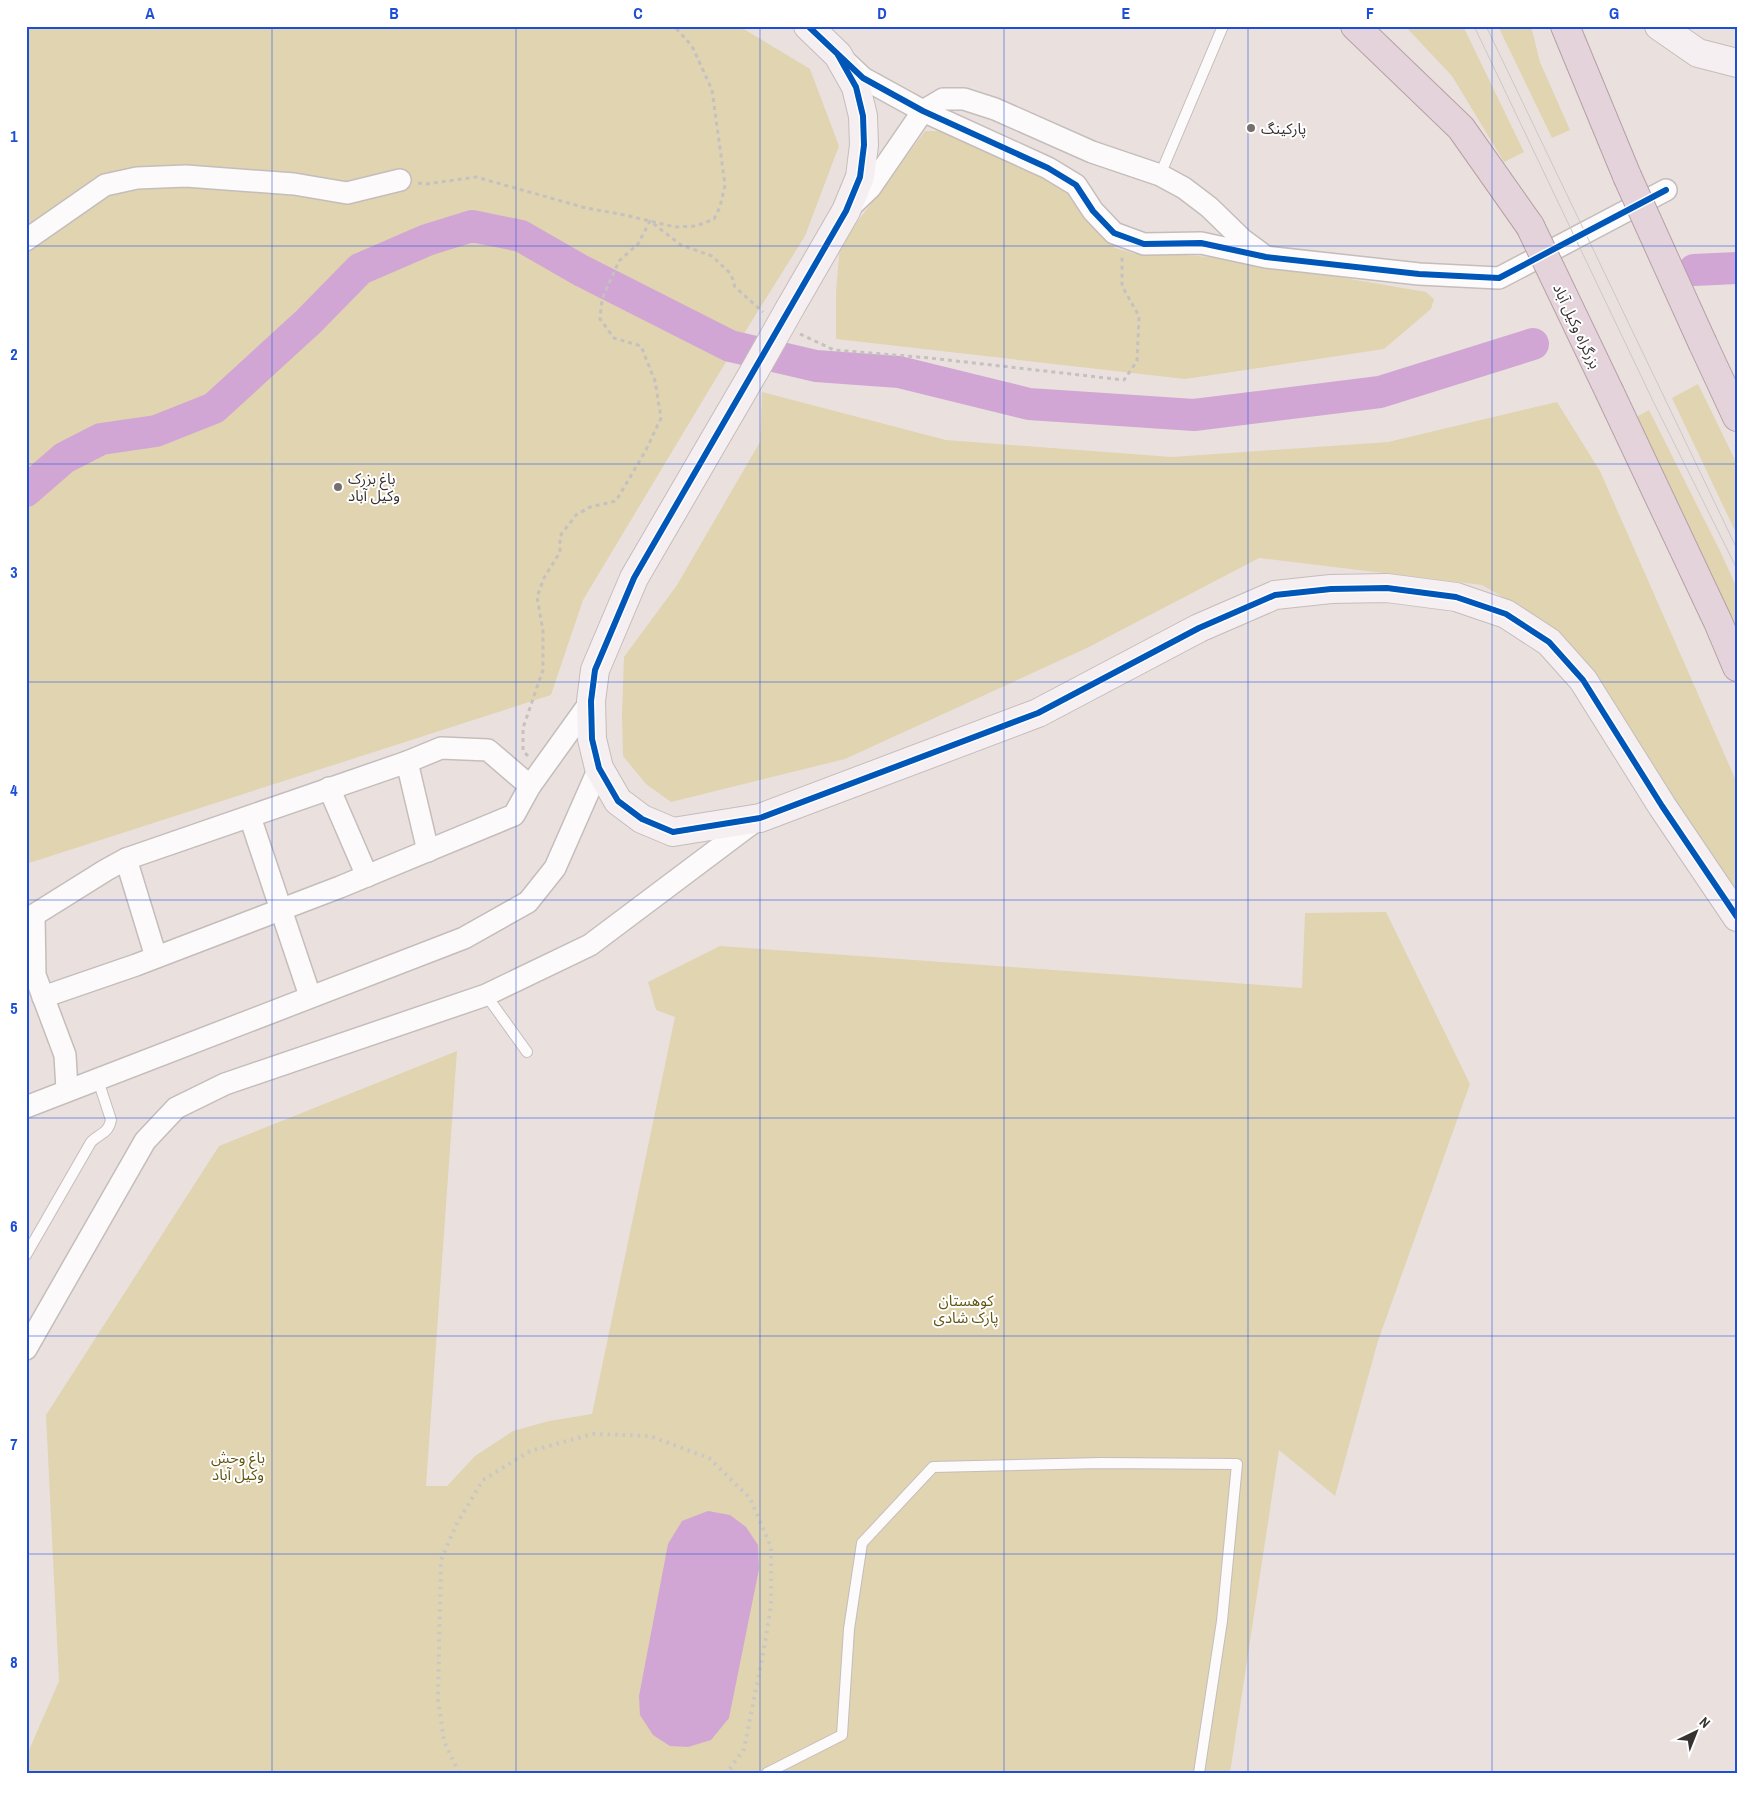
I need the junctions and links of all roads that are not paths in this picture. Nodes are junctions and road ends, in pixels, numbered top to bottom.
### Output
1 (808, 26) edge
2 (1222, 26) edge
3 (1355, 26) edge
4 (1565, 26) edge
5 (1584, 26) edge
6 (1659, 26) edge
7 (838, 56) junction
8 (1737, 62) edge
9 (1597, 106) junction
10 (923, 111) junction
11 (1160, 175) junction
12 (400, 180) road end
13 (1666, 190) dead end
14 (1209, 207) junction
15 (846, 211) junction
16 (26, 240) edge
17 (1201, 243) junction
18 (1266, 257) junction
19 (1737, 417) edge
20 (1737, 667) edge
21 (591, 701) junction
22 (407, 762) junction
23 (599, 768) junction
24 (535, 778) junction
25 (329, 788) junction
26 (250, 817) junction
27 (760, 818) junction
28 (428, 851) junction
29 (126, 859) junction
30 (367, 876) junction
31 (280, 910) junction
32 (1737, 917) edge
33 (156, 957) junction
34 (486, 995) junction
35 (310, 996) junction
36 (43, 997) junction
37 (527, 1052) dead end
38 (98, 1080) junction
39 (67, 1090) junction
40 (26, 1107) edge
41 (26, 1254) edge
42 (26, 1349) edge
43 (767, 1773) edge
44 (1199, 1773) edge

1 - 7 street
2 - 11 lane
3 - 20 highway, بزرگراه وکیل آباد, bridge
4 - 9 highway
5 - 9 highway
6 - 8 street
7 - 10 street
7 - 15 street
9 - 19 highway, bridge
10 - 11 street
10 - 15 street
10 - 17 street
11 - 14 street
12 - 16 street
13 - 18 street
14 - 17 street
14 - 18 street
15 - 21 street, bridge
17 - 18 street
21 - 23 street
21 - 24 street
22 - 24 street
22 - 25 street
22 - 28 street
23 - 27 street
23 - 35 street
24 - 28 street
25 - 26 street
25 - 30 street
26 - 29 street
26 - 31 street
27 - 32 street
27 - 34 street
28 - 30 street
29 - 33 street
29 - 36 street
30 - 31 street
31 - 33 street
31 - 35 street
33 - 36 street
34 - 37 lane
34 - 42 street
35 - 38 street
36 - 39 street
38 - 39 street
38 - 41 lane
39 - 40 street
43 - 44 lane

